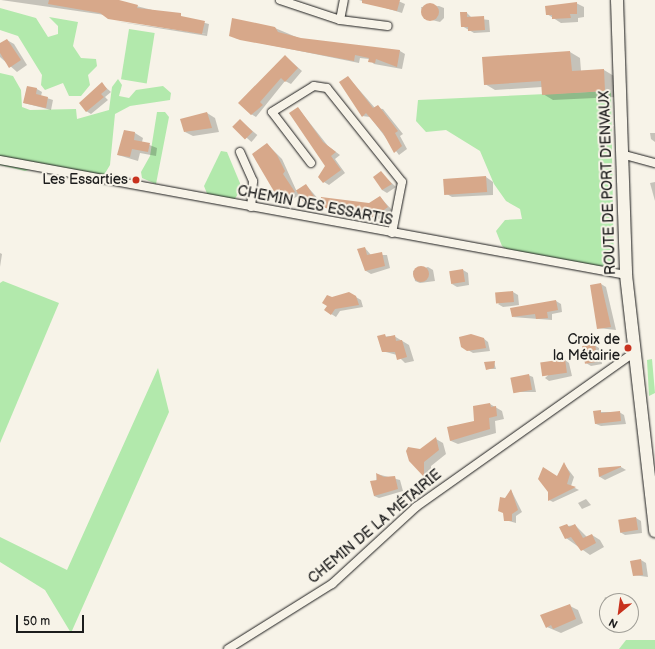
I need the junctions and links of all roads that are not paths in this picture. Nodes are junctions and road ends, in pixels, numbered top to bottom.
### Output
1 (280, 0) edge
2 (344, 0) edge
3 (617, 0) edge
4 (340, 20) junction
5 (388, 26) dead end
6 (240, 152) dead end
7 (621, 154) junction
8 (0, 160) edge
9 (310, 163) dead end
10 (655, 163) edge
11 (250, 207) junction
12 (392, 233) junction
13 (626, 275) junction
14 (635, 352) junction
15 (655, 530) edge
16 (228, 649) edge

1 - 4 street
2 - 4 street
3 - 7 street, ROUTE DE PORT D'ENVAUX
4 - 5 street
6 - 11 street
7 - 10 street
7 - 13 street, ROUTE DE PORT D'ENVAUX
8 - 11 street, CHEMIN DES ESSARTIS
9 - 12 street
11 - 12 street, CHEMIN DES ESSARTIS
12 - 13 street, CHEMIN DES ESSARTIS
13 - 14 street, ROUTE DE PORT D'ENVAUX
14 - 15 street, ROUTE DE PORT D'ENVAUX
14 - 16 street, CHEMIN DE LA MÉTAIRIE

